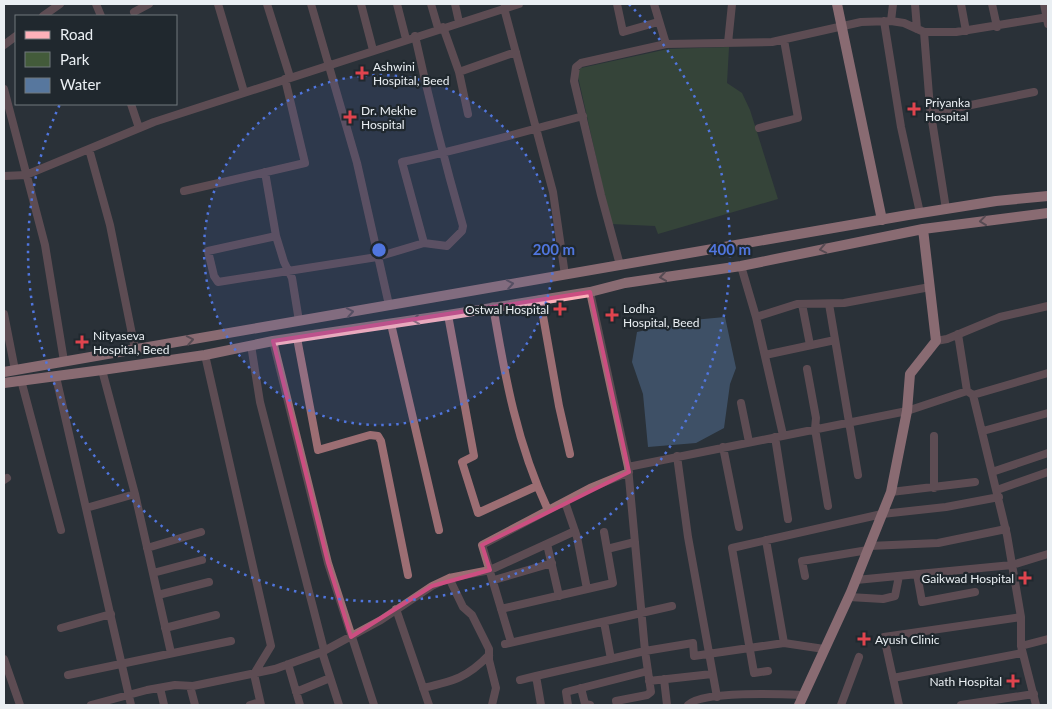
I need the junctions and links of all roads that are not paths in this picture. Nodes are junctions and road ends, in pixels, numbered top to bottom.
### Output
1 (60, 4) edge
2 (149, 4) edge
3 (218, 4) edge
4 (267, 4) edge
5 (310, 4) edge
6 (360, 4) edge
7 (397, 4) edge
8 (431, 4) edge
9 (455, 4) edge
10 (519, 4) edge
11 (617, 4) edge
12 (654, 4) edge
13 (732, 4) edge
14 (837, 4) edge
15 (893, 4) edge
16 (915, 4) edge
17 (961, 4) edge
18 (992, 4) edge
19 (1044, 4) edge
20 (500, 7) edge
21 (134, 12) dead end
22 (44, 15) edge
23 (1048, 19) edge
24 (888, 21) junction
25 (459, 22) junction
26 (658, 22) junction
27 (996, 26) junction
28 (841, 27) junction
29 (441, 28) junction
30 (921, 31) junction
31 (966, 31) junction
32 (415, 36) junction
33 (15, 37) edge
34 (406, 39) junction
35 (784, 40) junction
36 (728, 43) junction
37 (666, 44) junction
38 (4, 45) edge
39 (372, 50) junction
40 (516, 52) junction
41 (328, 65) junction
42 (459, 72) junction
43 (288, 78) junction
44 (4, 89) edge
45 (244, 92) junction
46 (1034, 92) dead end
47 (131, 105) edge
48 (932, 113) junction
49 (468, 114) dead end
50 (7, 115) edge
51 (583, 116) junction
52 (138, 128) junction
53 (759, 128) dead end
54 (537, 129) junction
55 (89, 149) junction
56 (442, 154) junction
57 (265, 172) junction
58 (26, 175) junction
59 (4, 176) edge
60 (184, 190) dead end
61 (1048, 196) edge
62 (1011, 200) junction
63 (946, 209) junction
64 (920, 213) junction
65 (1048, 213) edge
66 (1013, 218) junction
67 (882, 220) junction
68 (923, 229) junction
69 (276, 236) junction
70 (424, 243) junction
71 (378, 257) junction
72 (620, 265) junction
73 (741, 266) junction
74 (289, 271) junction
75 (564, 275) junction
76 (930, 287) junction
77 (590, 292) junction
78 (540, 299) junction
79 (802, 304) junction
80 (829, 304) junction
81 (389, 305) junction
82 (494, 306) junction
83 (1048, 306) edge
84 (4, 314) edge
85 (448, 316) junction
86 (756, 317) junction
87 (299, 321) junction
88 (391, 324) junction
89 (958, 334) junction
90 (297, 338) junction
91 (835, 340) junction
92 (273, 341) junction
93 (936, 341) junction
94 (251, 345) junction
95 (810, 345) junction
96 (134, 349) junction
97 (205, 354) junction
98 (764, 355) junction
99 (64, 361) junction
100 (806, 369) dead end
101 (15, 370) junction
102 (102, 370) junction
103 (4, 372) edge
104 (1048, 373) edge
105 (56, 377) junction
106 (21, 380) junction
107 (4, 383) edge
108 (970, 393) junction
109 (741, 403) dead end
110 (907, 412) junction
111 (1048, 413) edge
112 (849, 422) junction
113 (815, 429) junction
114 (982, 431) junction
115 (779, 436) junction
116 (934, 436) dead end
117 (749, 442) junction
118 (723, 447) junction
119 (1048, 453) edge
120 (570, 454) dead end
121 (677, 456) junction
122 (628, 469) junction
123 (992, 472) junction
124 (1048, 472) edge
125 (858, 475) dead end
126 (975, 482) dead end
127 (537, 486) junction
128 (934, 488) junction
129 (891, 492) junction
130 (135, 494) junction
131 (998, 494) junction
132 (564, 502) junction
133 (828, 506) dead end
134 (86, 508) junction
135 (548, 510) junction
136 (882, 514) junction
137 (788, 519) dead end
138 (739, 527) dead end
139 (1006, 529) junction
140 (61, 530) dead end
141 (439, 530) dead end
142 (575, 531) junction
143 (202, 532) dead end
144 (604, 532) dead end
145 (766, 540) junction
146 (635, 542) junction
147 (547, 544) junction
148 (147, 548) junction
149 (868, 548) junction
150 (607, 549) junction
151 (1048, 554) edge
152 (202, 560) dead end
153 (552, 564) junction
154 (1012, 565) junction
155 (490, 570) junction
156 (153, 573) junction
157 (918, 574) junction
158 (408, 575) dead end
159 (805, 576) dead end
160 (899, 576) junction
161 (450, 578) junction
162 (494, 580) junction
163 (856, 580) junction
164 (209, 582) dead end
165 (586, 589) junction
166 (975, 592) dead end
167 (158, 595) junction
168 (559, 596) junction
169 (849, 596) junction
170 (672, 606) dead end
171 (396, 609) junction
172 (501, 609) junction
173 (640, 613) junction
174 (111, 614) junction
175 (216, 615) dead end
176 (1021, 618) junction
177 (604, 622) junction
178 (62, 628) dead end
179 (165, 628) junction
180 (351, 637) junction
181 (1048, 639) edge
182 (230, 641) dead end
183 (784, 643) junction
184 (750, 647) junction
185 (824, 649) junction
186 (1022, 650) junction
187 (323, 651) junction
188 (645, 651) junction
189 (708, 653) junction
190 (171, 654) junction
191 (489, 656) junction
192 (859, 657) dead end
193 (4, 658) edge
194 (611, 659) junction
195 (122, 663) junction
196 (288, 664) junction
197 (648, 671) junction
198 (768, 671) dead end
199 (254, 674) junction
200 (712, 674) junction
201 (68, 675) dead end
202 (536, 676) junction
203 (330, 678) junction
204 (893, 678) junction
205 (664, 679) junction
206 (520, 680) dead end
207 (649, 681) junction
208 (8, 682) edge
209 (190, 686) junction
210 (160, 688) junction
211 (423, 688) junction
212 (582, 688) junction
213 (296, 692) junction
214 (1034, 694) junction
215 (129, 695) junction
216 (639, 697) junction
217 (717, 697) junction
218 (801, 700) edge
219 (261, 704) edge
220 (19, 705) edge
221 (91, 705) edge
222 (131, 705) edge
223 (164, 705) edge
224 (195, 705) edge
225 (250, 705) edge
226 (300, 705) edge
227 (339, 705) edge
228 (374, 705) edge
229 (429, 705) edge
230 (492, 705) edge
231 (541, 705) edge
232 (568, 705) edge
233 (590, 705) edge
234 (617, 705) edge
235 (641, 705) edge
236 (667, 705) edge
237 (688, 705) edge
238 (841, 705) edge
239 (899, 705) edge
240 (961, 705) edge
241 (1036, 705) edge

1 - 22 street
2 - 21 street
3 - 45 street
4 - 43 street
5 - 41 street
6 - 39 street
7 - 34 street
8 - 29 street
9 - 25 street
10 - 20 street
11 - 26 street
12 - 26 street
13 - 36 street
14 - 28 main road
15 - 24 street
16 - 30 street
17 - 31 street
18 - 27 street
19 - 23 street
20 - 25 street
20 - 40 street
23 - 27 street
24 - 28 street
24 - 30 street
24 - 64 street
25 - 29 street
26 - 37 street
27 - 31 street
28 - 35 street
28 - 67 main road
29 - 32 street
29 - 42 street
30 - 31 street
30 - 48 street
32 - 34 street
32 - 56 street
33 - 38 street
34 - 39 street
35 - 36 street
35 - 53 street
36 - 37 street
37 - 51 street
39 - 41 street
40 - 42 street
40 - 54 street
41 - 43 street
41 - 71 street
42 - 49 street
43 - 45 street
43 - 57 street
44 - 50 street
45 - 52 street
46 - 48 street
47 - 52 street
48 - 63 street
50 - 58 street
51 - 54 street
51 - 72 street
52 - 55 street
54 - 56 street
54 - 75 street
55 - 58 street
55 - 96 street
56 - 70 street
56 - 70 street
57 - 60 street
57 - 69 street
58 - 59 street
58 - 99 street
61 - 62 main road
62 - 63 main road
62 - 66 main road
63 - 64 main road
64 - 67 main road
65 - 66 main road
66 -> 68 main road
67 - 72 main road
68 -> 73 main road
68 - 76 main road
69 - 74 street
69 - 74 street
70 - 71 street
71 - 74 street
71 - 81 street
72 - 75 main road
73 -> 77 main road
73 - 86 street
74 - 87 street
81 -> 75 main road
76 - 80 street
76 - 93 main road
77 - 78 main road
77 - 122 street
78 - 82 main road
78 - 120 street
79 - 80 street
79 - 86 street
79 - 95 street
80 - 91 street
87 -> 81 main road
82 - 85 main road
82 - 127 street
83 - 89 street
84 - 101 street
85 -> 88 main road
85 - 127 street
86 - 98 street
96 -> 87 main road
88 - 90 main road
88 - 141 street
89 - 93 street
89 - 108 street
90 - 92 main road
90 - 158 street
91 - 95 street
91 - 112 street
92 - 94 main road
92 - 180 street
93 - 110 main road
94 - 97 main road
94 - 187 street
95 - 98 street
96 - 99 main road
97 - 102 main road
97 - 199 street
98 - 115 street
99 - 101 main road
100 - 113 street
101 - 103 main road
102 - 105 main road
102 - 130 street
104 - 108 street
105 - 106 main road
105 - 134 street
106 - 107 main road
106 - 140 street
108 - 110 street
108 - 114 street
109 - 117 street
110 - 112 street
110 - 129 main road
111 - 114 street
112 - 113 street
112 - 125 street
113 - 115 street
113 - 133 street
114 - 123 street
115 - 117 street
115 - 137 street
116 - 128 street
117 - 118 street
118 - 121 street
118 - 138 street
119 - 123 street
121 - 122 street
121 - 189 street
122 - 132 street
122 - 146 street
123 - 131 street
124 - 131 street
126 - 128 street
127 - 135 street
128 - 129 street
129 - 136 main road
130 - 134 street
130 - 148 street
131 - 136 street
131 - 139 street
132 - 135 street
132 - 142 street
134 - 174 street
135 - 155 street
136 - 145 street
136 - 149 main road
139 - 149 street
139 - 154 street
142 - 147 street
142 - 165 street
143 - 148 street
144 - 150 street
145 - 183 street
145 - 184 street
146 - 150 street
146 - 173 street
147 - 153 street
147 - 155 street
148 - 156 street
149 - 159 street
149 - 163 main road
150 - 165 street
151 - 154 street
152 - 156 street
153 - 162 street
153 - 168 street
154 - 157 street
154 - 176 street
155 - 161 street
155 - 162 street
156 - 167 street
157 - 160 street
157 - 166 street
160 - 163 street
160 - 169 street
161 - 171 street
161 - 191 street
162 - 172 street
163 - 169 main road
164 - 167 street
165 - 168 street
167 - 179 street
168 - 172 street
169 - 185 main road
170 - 173 street
171 - 180 street
171 - 211 street
172 - 177 street
173 - 177 street
173 - 188 street
174 - 178 street
174 - 195 street
175 - 179 street
176 - 186 street
176 - 204 street
177 - 194 street
179 - 190 street
180 - 187 street
180 - 228 street
181 - 186 street
182 - 190 street
183 - 184 street
183 - 185 street
184 - 189 street
184 - 198 street
185 - 218 main road
186 - 204 street
186 - 214 street
187 - 196 street
187 - 203 street
188 - 189 street
188 - 194 street
188 - 197 street
189 - 200 street
190 - 195 street
191 - 211 street
191 - 230 street
192 - 238 street
193 - 208 street
194 - 202 street
195 - 201 street
195 - 215 street
196 - 199 street
196 - 213 street
197 - 207 street
197 - 212 street
199 - 209 street
199 - 219 street
200 - 205 street
200 - 217 street
202 - 206 street
202 - 231 street
203 - 213 street
203 - 227 street
204 - 239 street
205 - 207 street
205 - 236 street
207 - 216 street
208 - 220 street
209 - 210 street
209 - 224 street
210 - 215 street
210 - 223 street
211 - 229 street
212 - 232 street
212 - 233 street
213 - 226 street
214 - 240 street
214 - 241 street
215 - 221 street
215 - 222 street
216 - 234 street
216 - 235 street
217 - 218 street
217 - 237 street
219 - 225 street

